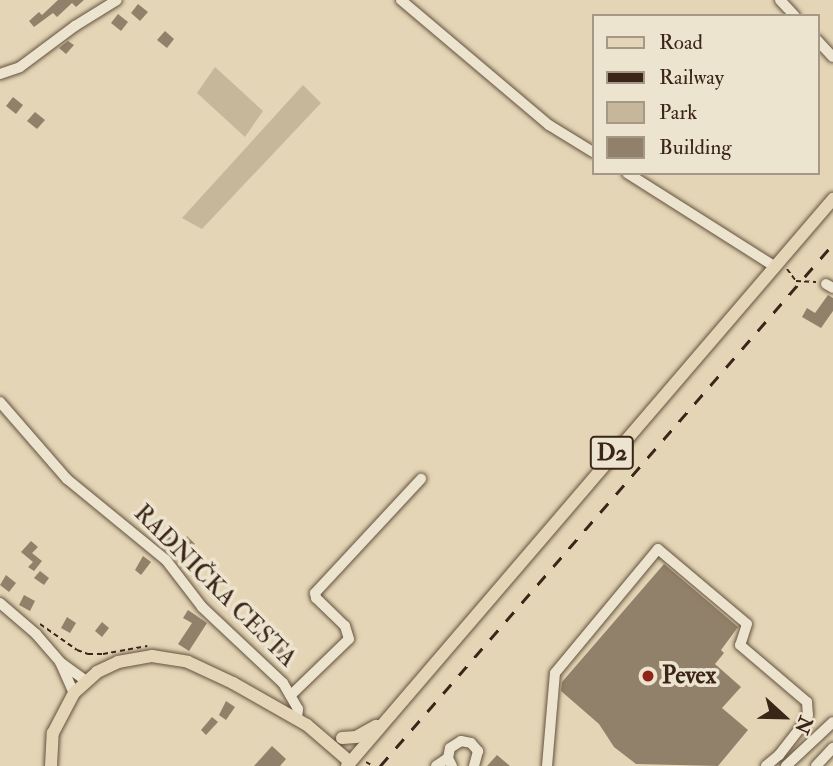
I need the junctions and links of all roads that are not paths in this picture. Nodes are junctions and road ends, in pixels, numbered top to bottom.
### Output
1 (117, 0) edge
2 (401, 0) edge
3 (780, 0) edge
4 (792, 14) edge
5 (819, 42) edge
6 (833, 57) edge
7 (0, 74) edge
8 (592, 151) edge
9 (630, 175) edge
10 (833, 199) edge
11 (776, 265) junction
12 (0, 402) edge
13 (421, 478) dead end
14 (0, 603) edge
15 (60, 662) junction
16 (86, 681) junction
17 (74, 693) junction
18 (292, 694) junction
19 (396, 711) junction
20 (302, 722) junction
21 (833, 722) edge
22 (342, 737) junction
23 (833, 748) edge
24 (351, 762) edge
25 (450, 762) edge
26 (51, 766) edge
27 (436, 766) edge
28 (474, 766) edge
29 (547, 766) edge
30 (766, 766) edge
31 (786, 766) edge
32 (816, 766) edge

1 - 7 street
2 - 8 street
3 - 4 street
5 - 6 street
9 - 11 street
10 - 11 main road, D2
11 - 19 main road, D2
12 - 18 street, RADNIČKA CESTA
13 - 18 street
14 - 15 street
15 - 16 street
15 - 17 street
16 - 17 main road
16 - 20 main road
17 - 26 main road
18 - 20 street, RADNIČKA CESTA
19 - 22 main road
19 - 24 main road, D2
20 - 22 main road
20 - 24 main road
21 - 31 street
22 - 24 main road
23 - 32 street
25 - 27 street
25 - 28 street
29 - 30 street

